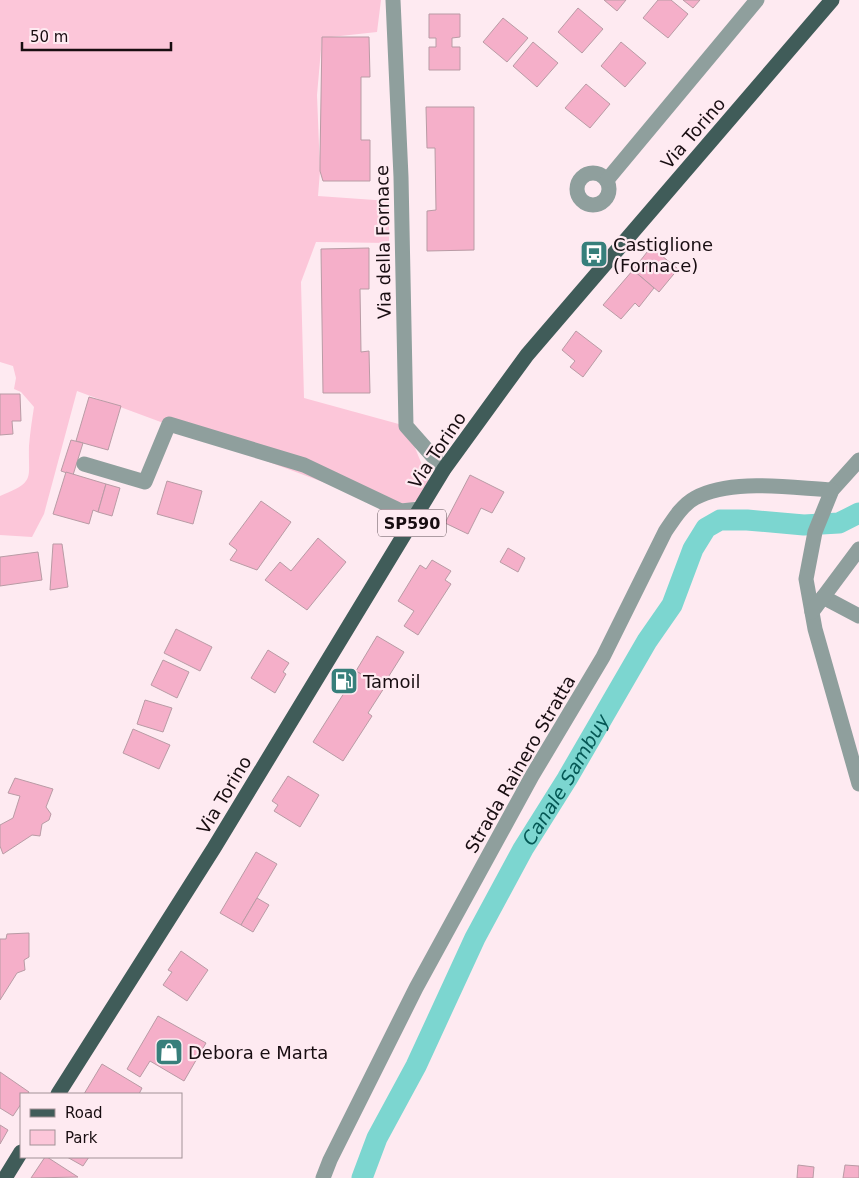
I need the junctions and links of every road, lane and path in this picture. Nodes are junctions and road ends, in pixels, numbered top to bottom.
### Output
1 (394, 0) edge
2 (757, 0) edge
3 (832, 0) edge
4 (607, 180) dead end
5 (859, 460) edge
6 (84, 464) dead end
7 (444, 469) junction
8 (832, 490) junction
9 (420, 509) junction
10 (859, 549) edge
11 (823, 597) junction
12 (812, 612) junction
13 (859, 616) edge
14 (859, 784) edge
15 (59, 1093) edge
16 (20, 1154) edge
17 (5, 1178) edge
18 (323, 1178) edge

1 - 7 street, Via della Fornace
2 - 4 street
3 - 7 main road, Via Torino / SP590
5 - 8 street
6 - 9 street
7 - 9 main road, Via Torino / SP590
8 - 12 street
8 - 18 street, Strada Rainero Stratta
9 - 15 main road, Via Torino / SP590
10 - 11 street
11 - 12 street
11 - 13 street
12 - 14 street
16 - 17 main road

